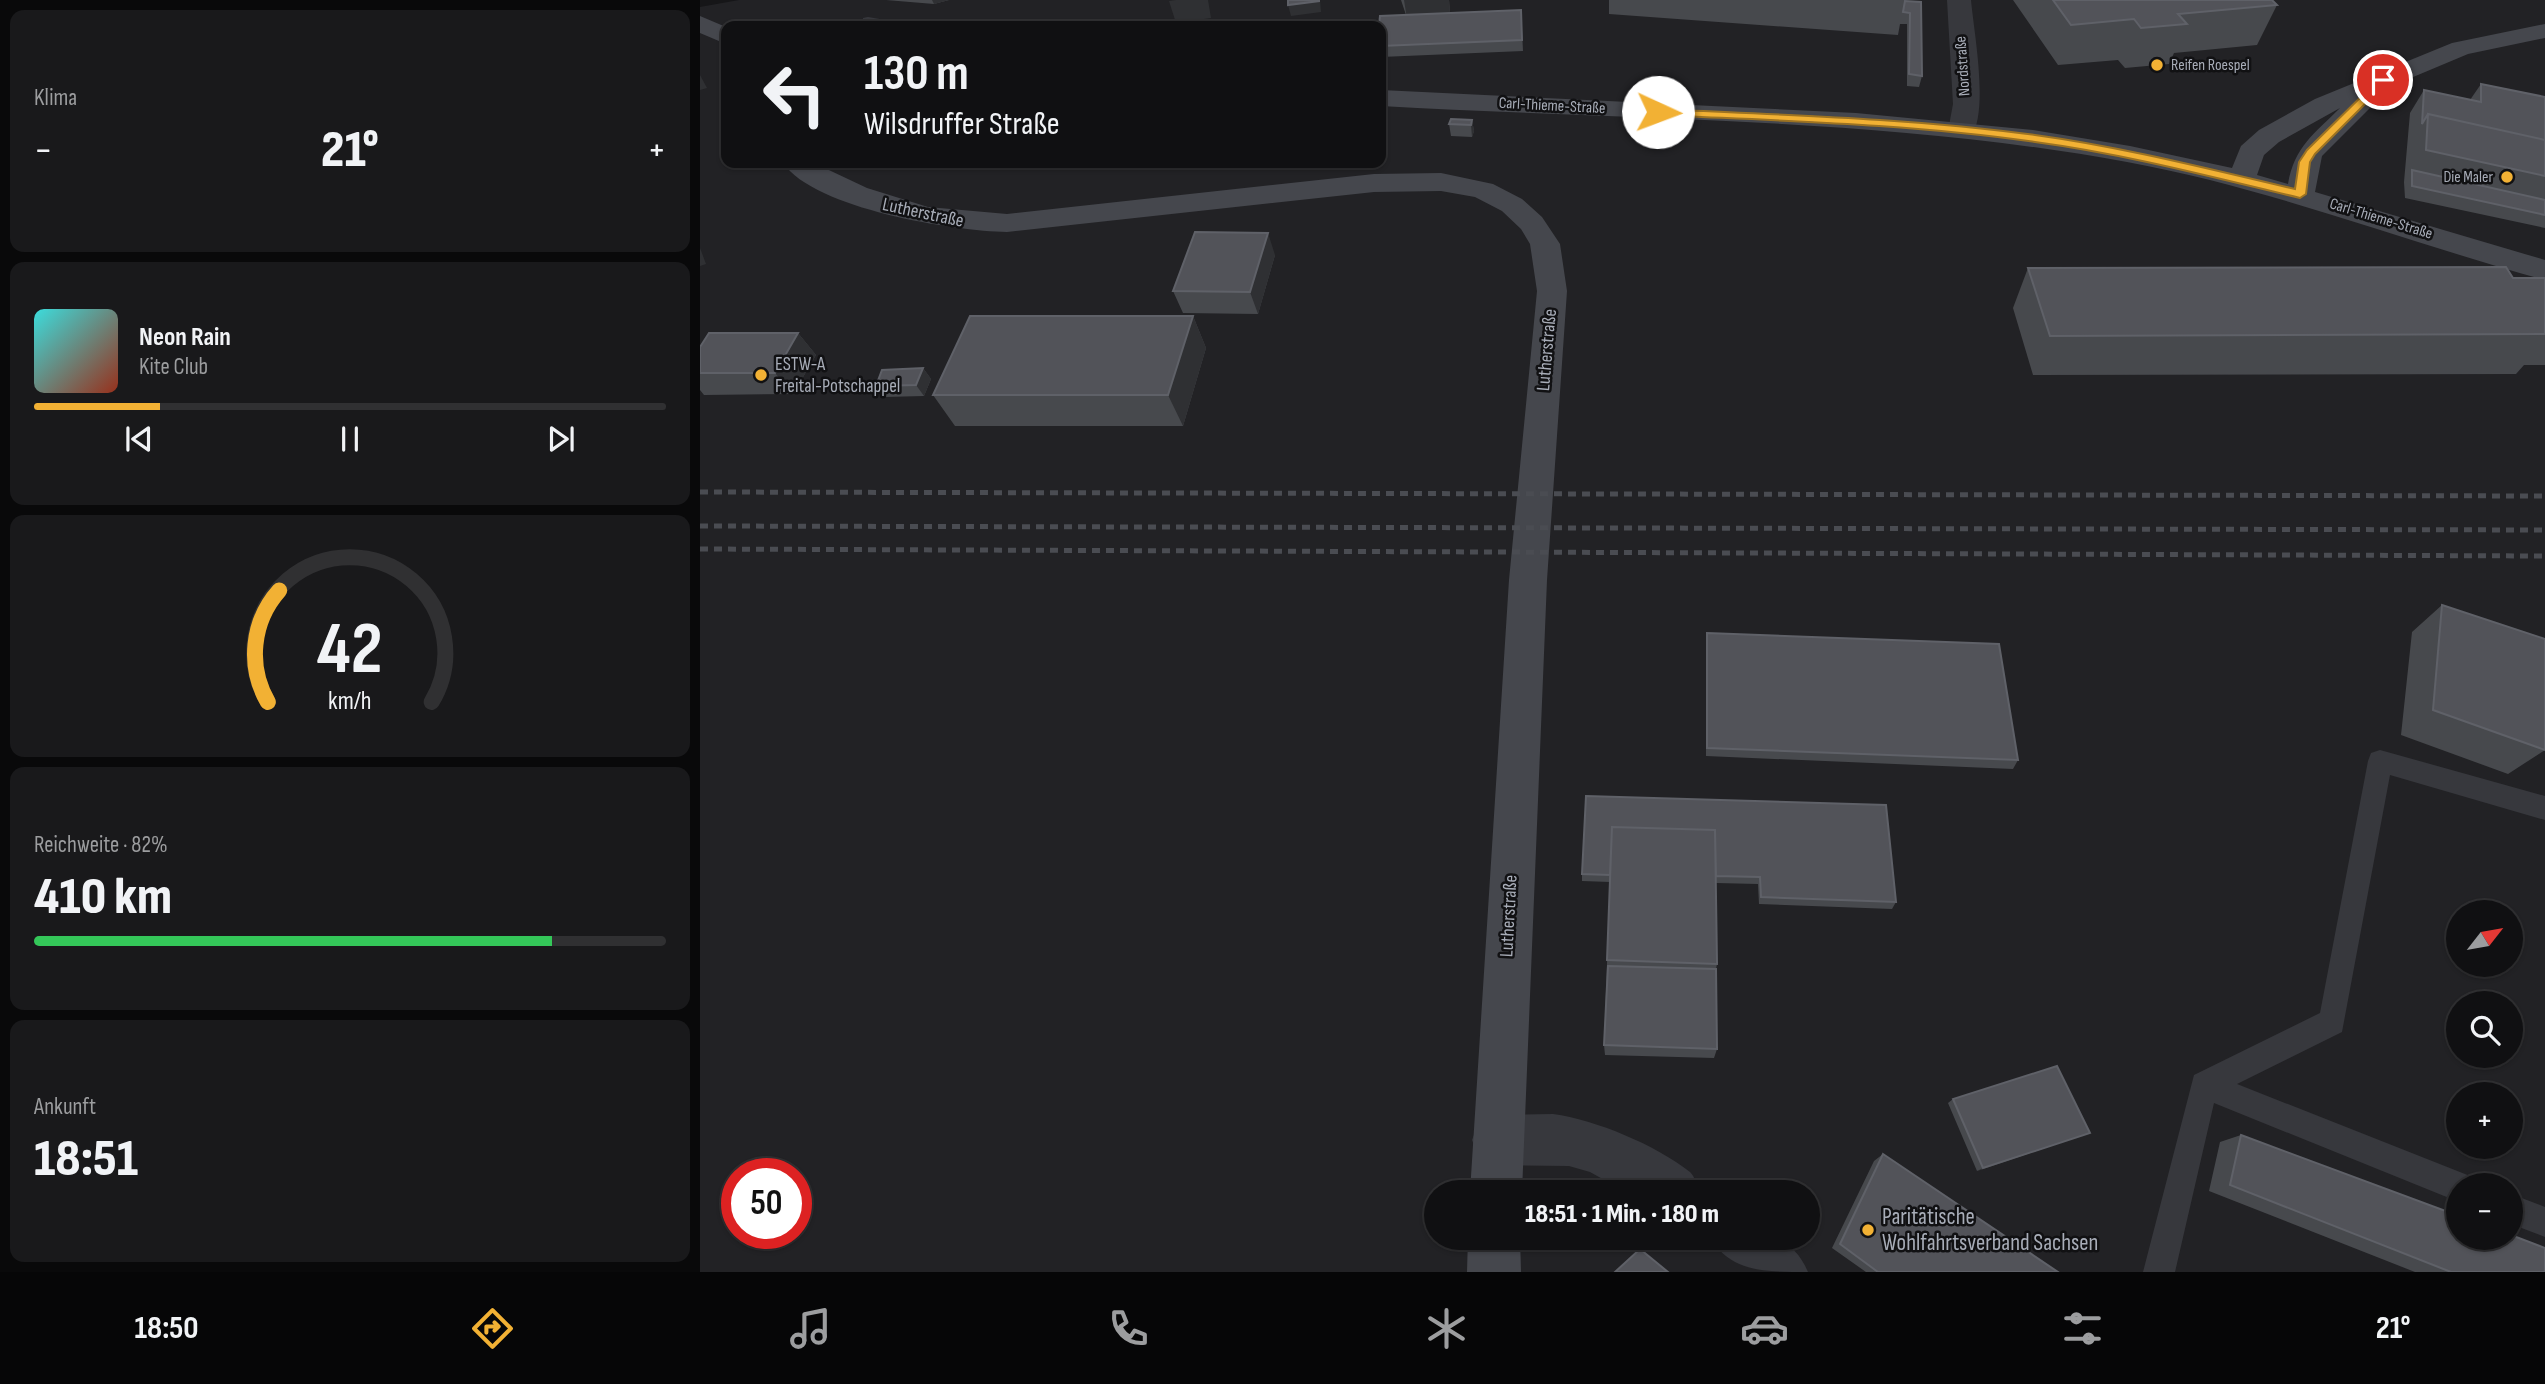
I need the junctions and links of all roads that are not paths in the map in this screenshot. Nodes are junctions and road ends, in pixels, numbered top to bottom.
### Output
1 (1959, 0) edge
2 (700, 23) edge
3 (2545, 31) edge
4 (721, 34) edge
5 (2383, 80) junction
6 (1386, 98) edge
7 (1961, 131) junction
8 (803, 168) edge
9 (834, 175) edge
10 (2242, 179) junction
11 (2300, 194) junction
12 (2545, 270) edge
13 (2545, 808) edge
14 (2204, 1085) junction
15 (1497, 1140) junction
16 (1496, 1180) edge
17 (1653, 1180) edge
18 (2446, 1182) edge
19 (2523, 1214) edge
20 (2545, 1222) edge
21 (1494, 1250) edge
22 (1753, 1250) edge
23 (1494, 1272) edge
24 (1781, 1272) edge
25 (2159, 1272) edge

1 - 7 street, Nordstraße
2 - 4 main road
3 - 5 main road
5 - 10 main road
5 - 11 main road
6 - 7 main road, Carl-Thieme-Straße
7 - 10 main road, Carl-Thieme-Straße
8 - 9 main road, Lutherstraße
9 - 15 main road, Lutherstraße
10 - 11 main road, Carl-Thieme-Straße
11 - 12 main road, Carl-Thieme-Straße
13 - 14 lane
14 - 18 lane
14 - 25 lane
15 - 16 main road, Lutherstraße
15 - 17 street
19 - 20 lane
21 - 23 main road
22 - 24 street

